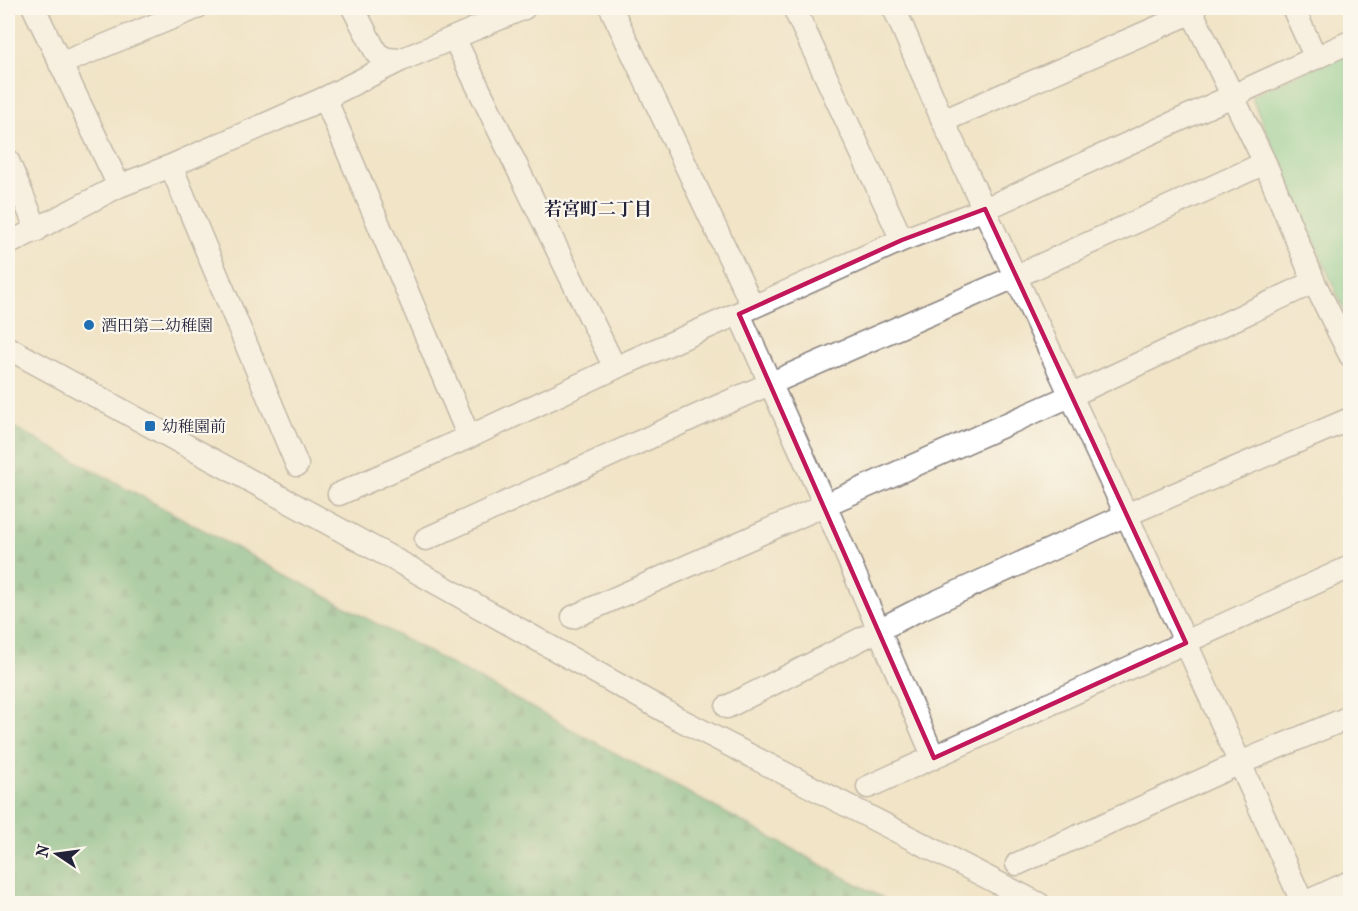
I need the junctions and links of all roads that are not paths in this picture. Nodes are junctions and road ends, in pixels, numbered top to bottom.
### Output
1 (33, 8) edge
2 (196, 8) edge
3 (354, 8) edge
4 (524, 8) edge
5 (611, 8) edge
6 (794, 8) edge
7 (894, 8) edge
8 (1293, 8) edge
9 (1192, 10) edge
10 (454, 38) junction
11 (1350, 42) edge
12 (1316, 58) junction
13 (401, 60) junction
14 (60, 64) junction
15 (1234, 96) junction
16 (325, 98) junction
17 (943, 121) junction
18 (8, 161) edge
19 (1265, 163) junction
20 (171, 166) junction
21 (119, 186) junction
22 (985, 209) junction
23 (37, 230) junction
24 (902, 240) junction
25 (8, 244) edge
26 (1017, 276) junction
27 (1314, 282) junction
28 (746, 311) junction
29 (8, 348) edge
30 (1350, 355) edge
31 (615, 368) junction
32 (771, 383) junction
33 (1070, 396) junction
34 (1350, 419) edge
35 (469, 437) junction
36 (297, 465) dead end
37 (339, 494) dead end
38 (825, 505) junction
39 (1126, 515) junction
40 (426, 539) dead end
41 (1350, 567) edge
42 (573, 617) dead end
43 (879, 631) junction
44 (1186, 643) junction
45 (728, 707) dead end
46 (1350, 717) edge
47 (933, 758) junction
48 (1240, 763) junction
49 (868, 787) dead end
50 (1017, 864) dead end
51 (1350, 882) edge
52 (1039, 903) edge
53 (1303, 903) edge

1 - 14 street
2 - 14 street
3 - 13 street
4 - 10 street
5 - 28 street
6 - 24 street
7 - 17 street
8 - 12 street
9 - 15 street
9 - 17 street
10 - 13 street
10 - 31 street
11 - 12 street
12 - 15 street
13 - 16 street
14 - 21 street
15 - 19 street
15 - 22 street
16 - 20 street
16 - 35 street
17 - 22 street
18 - 23 street
19 - 26 street
19 - 27 street
20 - 21 street
20 - 36 street
21 - 23 street
22 - 24 street
22 - 26 street
23 - 25 street
24 - 28 street
26 - 32 street
26 - 33 street
27 - 30 street
27 - 33 street
28 - 31 street
28 - 32 street
29 - 52 street
31 - 35 street
32 - 38 street
32 - 40 street
33 - 38 street
33 - 39 street
34 - 39 street
35 - 37 street
38 - 42 street
38 - 43 street
39 - 43 street
39 - 44 street
41 - 44 street
43 - 45 street
43 - 47 street
44 - 47 street
44 - 48 street
46 - 48 street
47 - 49 street
48 - 50 street
48 - 53 street
51 - 53 street

